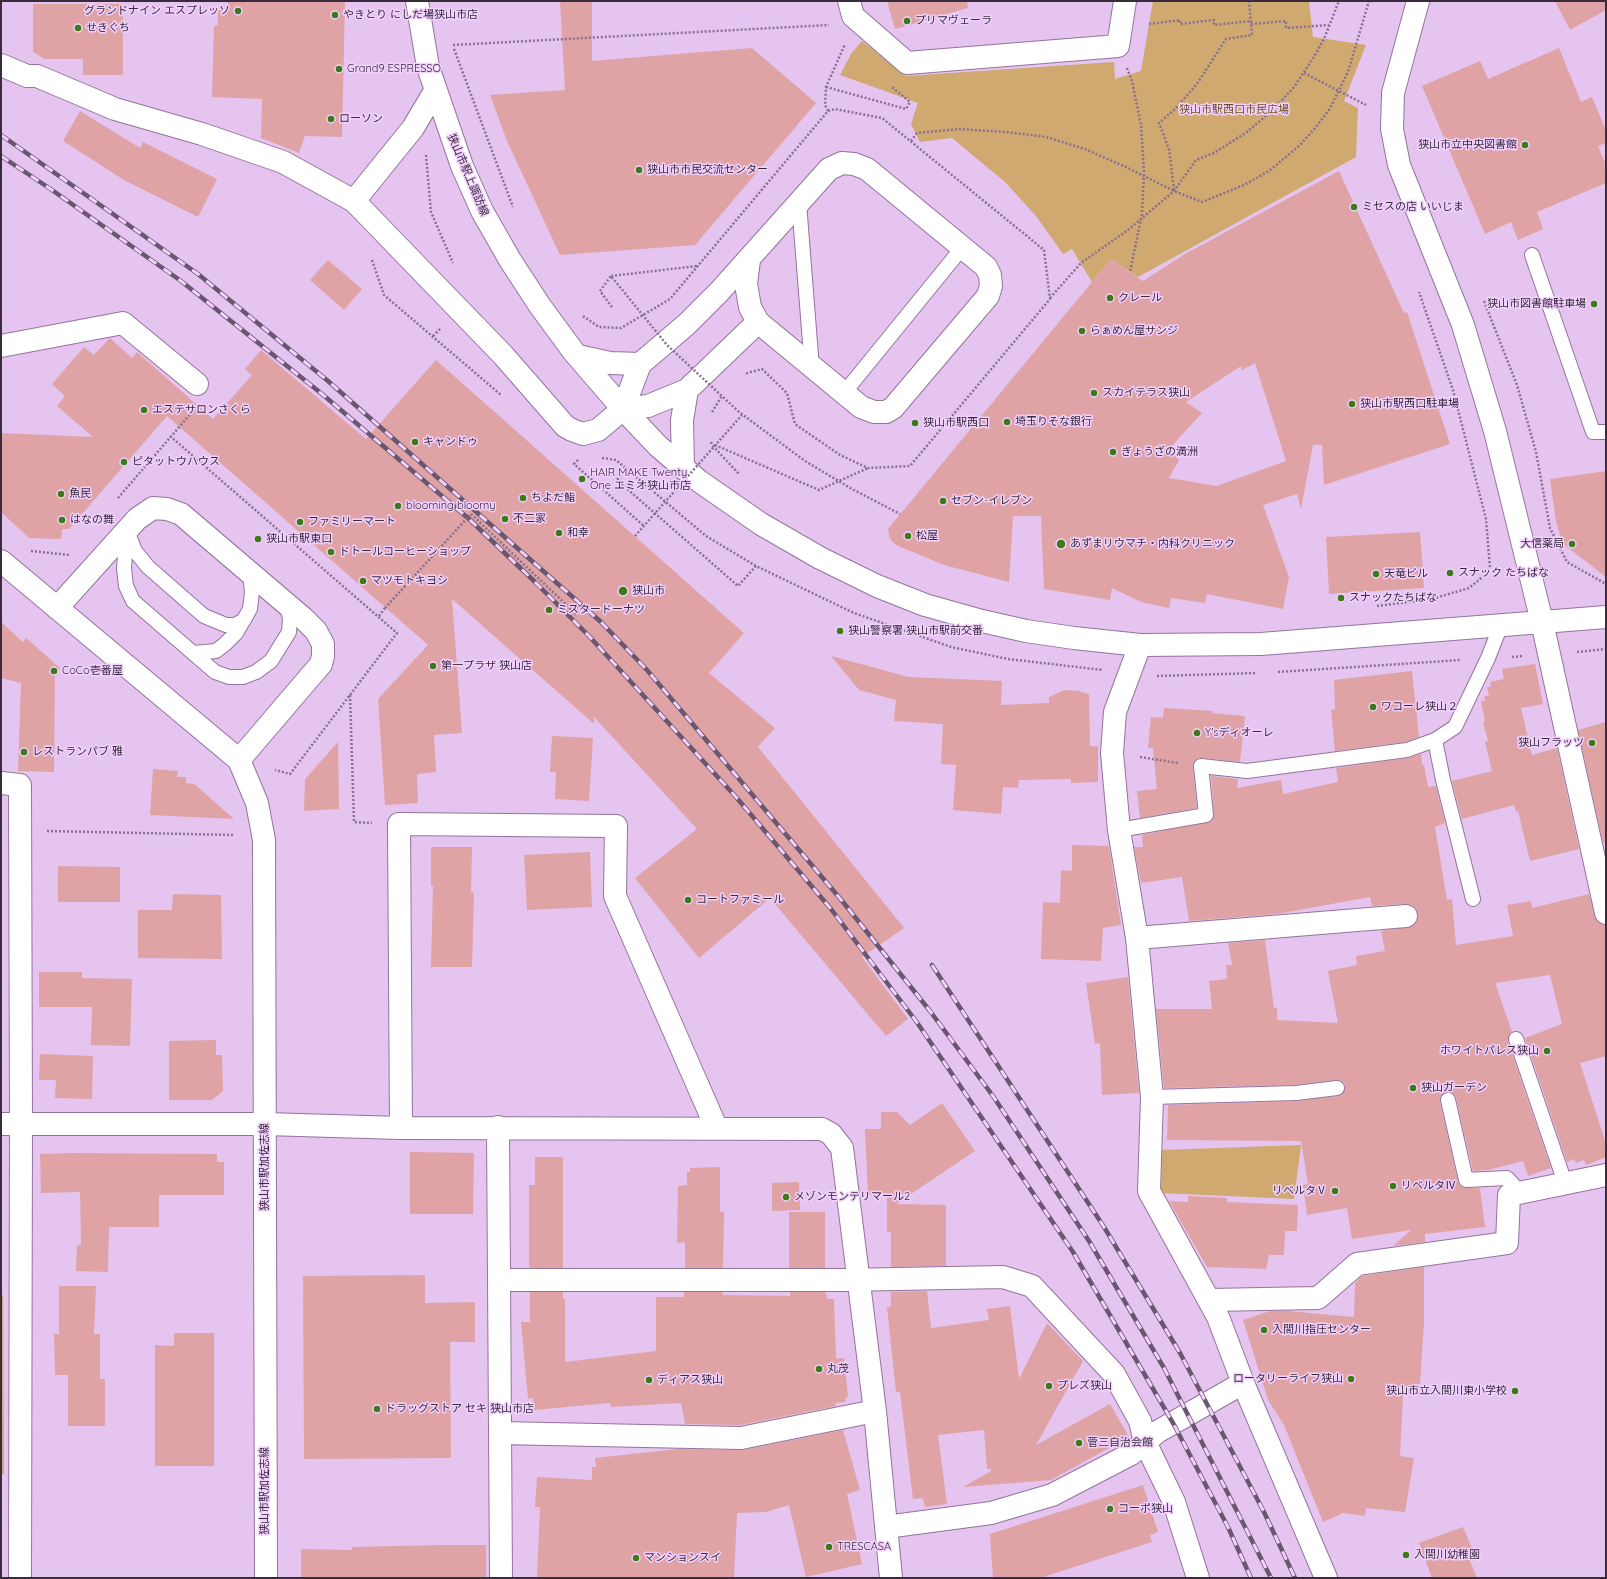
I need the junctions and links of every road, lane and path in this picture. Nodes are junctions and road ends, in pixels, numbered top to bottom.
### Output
1 (417, 1) edge
2 (1124, 1) edge
3 (1249, 1) edge
4 (1339, 1) edge
5 (1369, 1) edge
6 (1418, 1) edge
7 (847, 14) edge
8 (1251, 22) junction
9 (1150, 24) dead end
10 (1329, 25) junction
11 (451, 38) dead end
12 (452, 45) junction
13 (845, 46) junction
14 (851, 51) dead end
15 (1, 65) edge
16 (1127, 68) dead end
17 (1304, 73) junction
18 (886, 82) dead end
19 (826, 88) junction
20 (436, 91) junction
21 (1340, 91) junction
22 (1368, 98) dead end
23 (1367, 106) junction
24 (828, 111) dead end
25 (1367, 112) dead end
26 (426, 154) dead end
27 (1174, 191) junction
28 (354, 201) junction
29 (799, 203) junction
30 (514, 211) dead end
31 (962, 248) junction
32 (1532, 255) dead end
33 (749, 260) junction
34 (698, 266) dead end
35 (456, 270) dead end
36 (1130, 272) dead end
37 (611, 276) junction
38 (1417, 288) dead end
39 (1481, 293) dead end
40 (1050, 299) junction
41 (612, 307) dead end
42 (581, 315) dead end
43 (758, 322) junction
44 (621, 328) dead end
45 (1, 346) edge
46 (576, 353) junction
47 (640, 364) junction
48 (812, 368) junction
49 (742, 374) dead end
50 (197, 384) joint
51 (687, 390) junction
52 (844, 393) junction
53 (723, 394) dead end
54 (623, 409) junction
55 (711, 413) dead end
56 (742, 415) junction
57 (1606, 432) edge
58 (710, 439) dead end
59 (715, 445) junction
60 (578, 468) dead end
61 (683, 468) junction
62 (868, 468) junction
63 (627, 469) dead end
64 (742, 478) dead end
65 (115, 501) dead end
66 (656, 513) junction
67 (900, 514) dead end
68 (644, 526) junction
69 (127, 529) junction
70 (635, 536) dead end
71 (75, 549) dead end
72 (29, 550) dead end
73 (1, 561) edge
74 (756, 566) dead end
75 (250, 573) junction
76 (1606, 584) edge
77 (286, 604) junction
78 (1372, 607) dead end
79 (57, 608) junction
80 (577, 615) dead end
81 (379, 616) dead end
82 (1606, 617) edge
83 (244, 620) junction
84 (1542, 622) junction
85 (1501, 625) junction
86 (1140, 645) junction
87 (1606, 649) edge
88 (1575, 652) dead end
89 (193, 653) junction
90 (1528, 656) dead end
91 (1488, 658) junction
92 (1277, 672) dead end
93 (1261, 673) dead end
94 (1156, 676) dead end
95 (350, 695) dead end
96 (1435, 740) junction
97 (1112, 753) junction
98 (239, 760) junction
99 (1201, 766) junction
100 (1, 783) edge
101 (399, 824) junction
102 (20, 830) junction
103 (1119, 830) junction
104 (234, 835) dead end
105 (1473, 899) dead end
106 (1606, 913) edge
107 (1406, 916) dead end
108 (1137, 938) junction
109 (1516, 1040) dead end
110 (1338, 1088) dead end
111 (1152, 1097) junction
112 (1448, 1100) dead end
113 (11, 1124) edge
114 (265, 1124) junction
115 (498, 1127) junction
116 (716, 1127) junction
117 (401, 1128) junction
118 (1606, 1175) edge
119 (1565, 1183) junction
120 (1521, 1193) junction
121 (499, 1280) junction
122 (858, 1280) junction
123 (1210, 1300) junction
124 (1243, 1383) junction
125 (874, 1411) junction
126 (500, 1433) junction
127 (1145, 1442) junction
128 (886, 1527) junction
129 (20, 1578) edge
130 (266, 1578) edge
131 (501, 1578) edge
132 (891, 1578) edge
133 (1198, 1578) edge
134 (1326, 1578) edge

1 - 20 street, 狭山市駅上諏訪線
2 - 7 street
3 - 8 path
4 - 10 path
5 - 21 path
6 - 84 street
7 - 12 path
7 - 13 path
8 - 9 path
8 - 10 path
8 - 27 path
10 - 17 path
11 - 12 path
12 - 30 path
13 - 14 path
13 - 19 path
15 - 28 street
16 - 36 path, bridge
17 - 21 path
17 - 27 path
18 - 19 path
19 - 24 path
20 - 28 street
20 - 46 street, 狭山市駅上諏訪線
21 - 23 path
21 - 27 path
22 - 23 path
23 - 25 path
26 - 35 path
27 - 40 path
27 - 40 path
28 - 54 street
29 - 31 street
29 - 33 street
29 - 48 lane
31 - 52 lane
31 - 52 street
32 - 57 lane
33 - 43 street
33 - 47 street
34 - 37 path
37 - 41 path, bridge
37 - 56 path, bridge
38 - 78 path
39 - 76 path
40 - 62 path
42 - 44 path
43 - 48 street
43 - 51 street
45 - 50 street
46 - 47 street
46 - 54 street, 狭山市駅上諏訪線
47 - 54 street
48 - 52 street
49 - 62 path
50 - 65 path
51 - 54 street
51 - 61 street
53 - 55 path
54 - 61 street, 狭山市駅上諏訪線
56 - 59 path, bridge
56 - 67 path, bridge
58 - 64 path
59 - 62 path
59 - 66 path, bridge
60 - 68 path
61 - 86 street, 狭山市駅上諏訪線
63 - 66 path
66 - 68 path, bridge
66 - 74 path
68 - 70 path, bridge
69 - 75 street
69 - 79 street
69 - 83 lane
69 - 89 lane
71 - 72 path
73 - 79 street
75 - 77 street
75 - 83 lane
77 - 89 lane
77 - 98 street
79 - 98 street
80 - 81 path, bridge
82 - 84 street, 狭山市駅上諏訪線
83 - 89 lane
84 - 85 street, 狭山市駅上諏訪線
84 - 106 street
85 - 86 street, 狭山市駅上諏訪線
85 - 91 lane
86 - 97 street
87 - 88 path
90 - 91 path
91 - 92 path
91 - 96 lane
93 - 94 path
95 - 101 path
96 - 99 lane
96 - 105 lane
97 - 99 path
97 - 103 street
98 - 114 street, 狭山市駅加佐志線
99 - 103 lane
100 - 102 street
101 - 116 street
101 - 117 street
102 - 104 path
102 - 113 street
103 - 108 street
107 - 108 street
108 - 111 street
109 - 119 lane
110 - 111 lane
111 - 123 street
112 - 120 lane
113 - 114 street
113 - 129 street
114 - 117 street
114 - 130 street, 狭山市駅加佐志線
115 - 116 street
115 - 117 street
115 - 121 street
116 - 122 street
118 - 119 street
119 - 120 street
120 - 123 street
121 - 122 street
121 - 126 street
122 - 125 street
122 - 127 street
123 - 124 street
124 - 127 street
124 - 134 street
125 - 126 street
125 - 128 street
126 - 131 street
127 - 128 street
127 - 133 street
128 - 132 street

